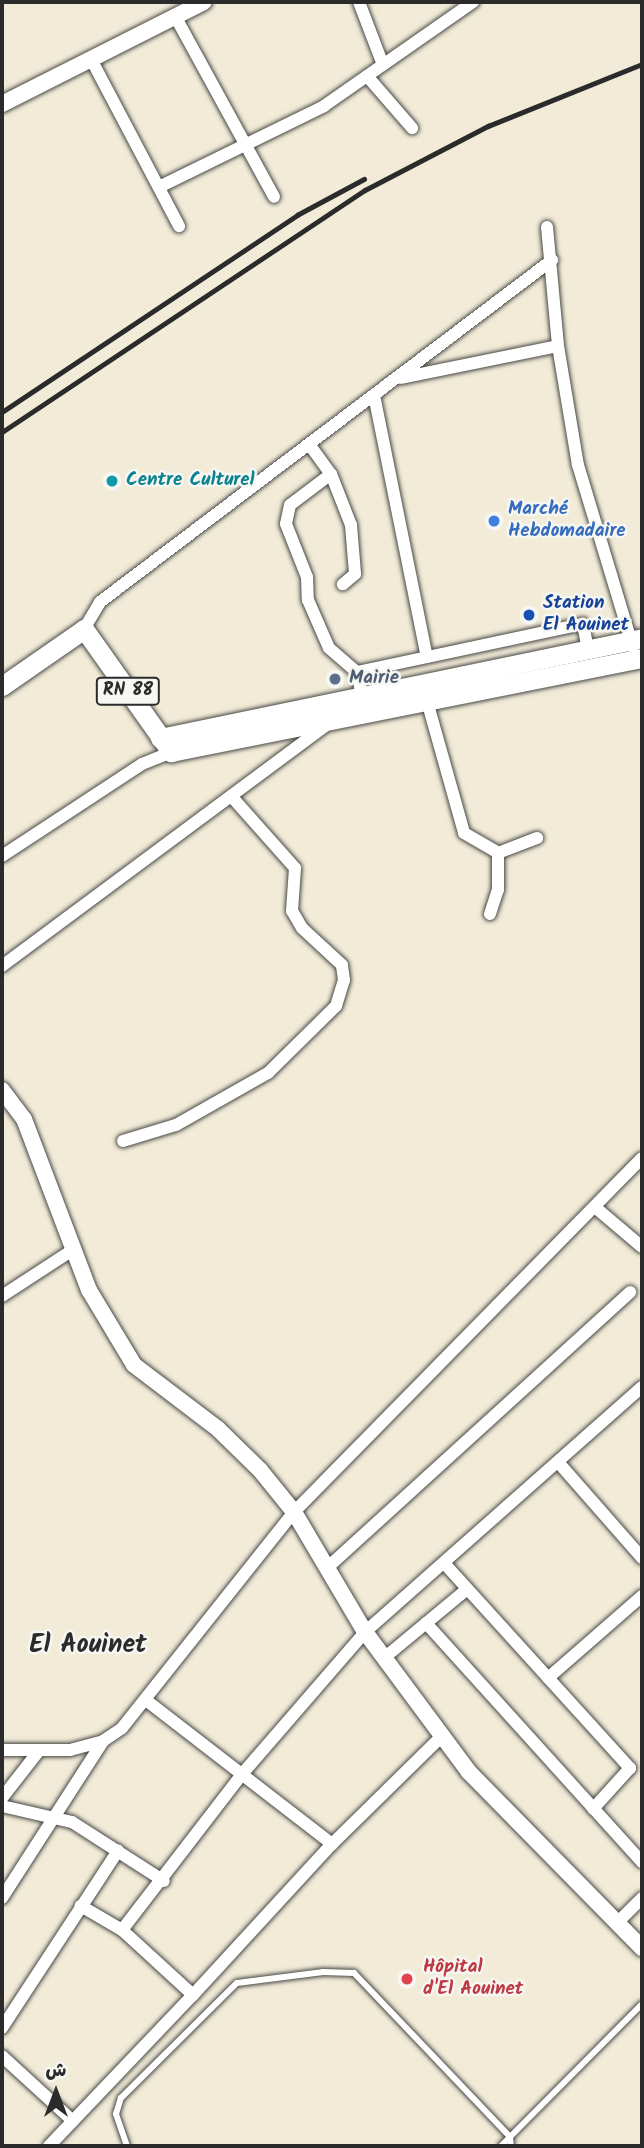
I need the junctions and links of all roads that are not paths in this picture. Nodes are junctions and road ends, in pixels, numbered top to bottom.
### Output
1 (204, 2) edge
2 (359, 2) edge
3 (473, 2) edge
4 (175, 16) junction
5 (91, 59) junction
6 (383, 65) junction
7 (367, 76) junction
8 (2, 104) edge
9 (412, 128) dead end
10 (243, 145) junction
11 (159, 187) junction
12 (274, 197) dead end
13 (179, 226) dead end
14 (547, 227) dead end
15 (552, 260) junction
16 (558, 346) junction
17 (395, 379) junction
18 (374, 395) junction
19 (309, 444) junction
20 (331, 474) junction
21 (343, 584) dead end
22 (84, 629) junction
23 (636, 640) edge
24 (588, 649) junction
25 (427, 657) junction
26 (642, 658) edge
27 (357, 672) junction
28 (2, 686) edge
29 (362, 696) junction
30 (427, 701) junction
31 (334, 719) junction
32 (166, 745) junction
33 (231, 796) junction
34 (537, 838) dead end
35 (498, 853) junction
36 (2, 856) edge
37 (490, 914) dead end
38 (2, 966) edge
39 (2, 1090) edge
40 (123, 1141) dead end
41 (642, 1158) edge
42 (596, 1208) junction
43 (642, 1247) edge
44 (74, 1249) junction
45 (629, 1292) dead end
46 (2, 1296) edge
47 (642, 1387) edge
48 (558, 1462) junction
49 (294, 1511) junction
50 (642, 1558) edge
51 (444, 1563) junction
52 (327, 1568) junction
53 (467, 1589) junction
54 (642, 1596) edge
55 (426, 1623) junction
56 (365, 1632) junction
57 (384, 1658) junction
58 (548, 1678) junction
59 (147, 1701) junction
60 (442, 1736) junction
61 (103, 1741) junction
62 (2, 1750) edge
63 (38, 1752) junction
64 (243, 1773) junction
65 (2, 1798) edge
66 (2, 1806) edge
67 (593, 1809) junction
68 (51, 1818) junction
69 (332, 1844) junction
70 (118, 1851) junction
71 (642, 1862) edge
72 (164, 1881) junction
73 (2, 1898) edge
74 (642, 1898) edge
75 (81, 1906) junction
76 (618, 1922) junction
77 (122, 1930) junction
78 (642, 1948) edge
79 (192, 1995) junction
80 (642, 2004) edge
81 (2, 2028) edge
82 (2, 2056) edge
83 (73, 2121) junction
84 (510, 2137) junction
85 (49, 2146) edge
86 (127, 2146) edge
87 (501, 2146) edge
88 (511, 2146) edge

1 - 4 street
2 - 6 street
3 - 6 street
4 - 5 street
4 - 10 street
5 - 8 street
5 - 11 street
6 - 7 street
7 - 9 street
7 - 10 street
10 - 11 street
10 - 12 street
11 - 13 street
14 - 15 street
15 - 16 street
15 - 17 street
16 - 17 street
16 - 23 street
17 - 18 street
18 - 19 street
18 - 25 street
19 - 20 street
19 - 22 street
20 - 21 street
20 - 27 street
22 - 28 main road
22 - 32 main road, RN 88
23 - 24 main road
23 - 26 street
24 - 25 street
24 - 29 main road
25 - 27 street
26 - 30 main road
27 - 29 street
29 - 32 main road
30 - 31 main road
30 - 35 street
31 - 32 main road
31 - 33 street
32 - 36 street
33 - 38 street
33 - 40 street
34 - 35 street
35 - 37 street
39 - 44 street
41 - 42 street
42 - 43 street
42 - 49 street
44 - 46 street
44 - 49 street
45 - 52 street
47 - 48 street
48 - 50 street
48 - 51 street
49 - 52 street
49 - 59 street
51 - 53 street
51 - 56 street
52 - 56 street
53 - 55 street
53 - 58 street
54 - 58 street
55 - 57 street
55 - 67 street
56 - 57 street
56 - 64 street
57 - 60 street
58 - 67 street
59 - 61 street
59 - 64 street
60 - 69 street
60 - 76 street
61 - 63 street
61 - 68 street
62 - 63 street
63 - 65 street
64 - 69 street
64 - 72 street
66 - 68 street
67 - 71 street
68 - 70 street
68 - 73 street
69 - 79 street
70 - 72 street
70 - 75 street
72 - 77 street
74 - 76 street
75 - 77 street
75 - 81 street
76 - 78 street
77 - 79 street
79 - 83 street
80 - 84 lane
82 - 83 street
83 - 85 street
84 - 86 lane
84 - 87 lane
84 - 88 lane

